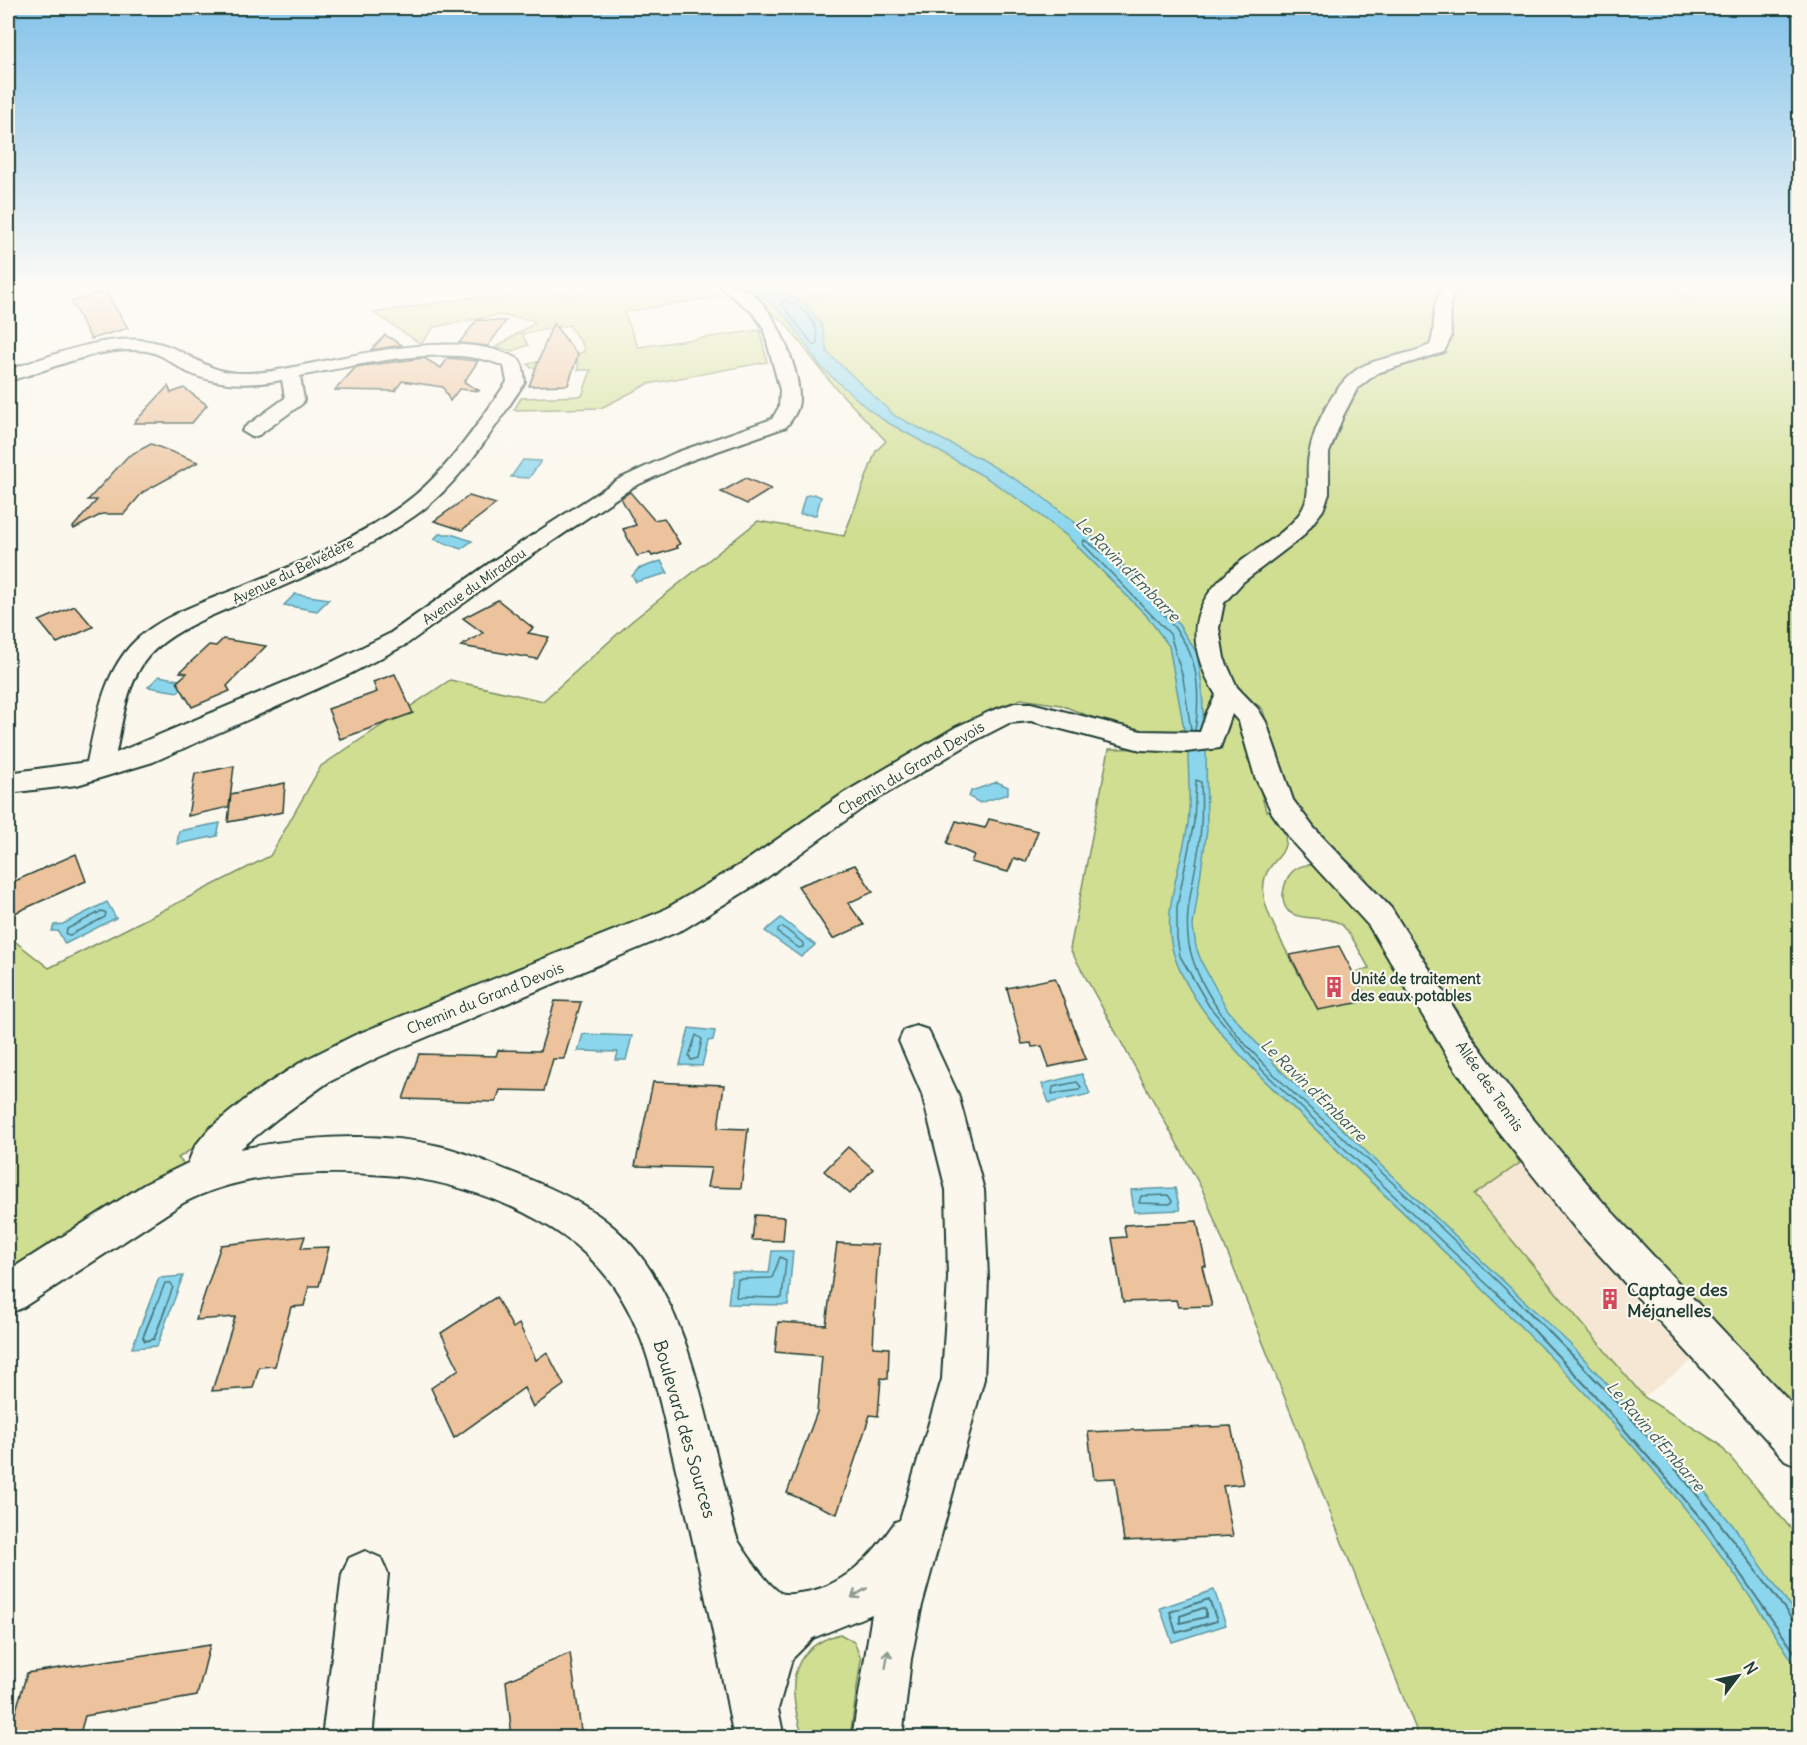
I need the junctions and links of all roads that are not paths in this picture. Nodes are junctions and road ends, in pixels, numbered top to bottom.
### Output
1 (39, 367) edge
2 (192, 367) edge
3 (327, 367) edge
4 (515, 367) edge
5 (784, 367) edge
6 (1381, 367) edge
7 (290, 374) junction
8 (8, 376) edge
9 (252, 431) dead end
10 (1230, 697) junction
11 (99, 770) junction
12 (8, 783) edge
13 (916, 1041) dead end
14 (203, 1175) junction
15 (8, 1294) edge
16 (1800, 1445) edge
17 (924, 1517) junction
18 (717, 1547) junction
19 (365, 1574) dead end
20 (801, 1617) junction
21 (754, 1729) edge
22 (877, 1730) edge
23 (347, 1737) edge

1 - 8 street, Avenue du Belvédère
2 - 7 street, Avenue du Belvédère
3 - 7 street, Avenue du Belvédère
4 - 11 street, Avenue du Belvédère
5 - 11 street, Avenue du Miradou
6 - 10 street
7 - 9 street
10 - 14 street, Chemin du Grand Devois
10 - 16 street, Allée des Tennis
11 - 12 street, Avenue du Miradou
13 - 17 street
14 - 15 street, Boulevard des Sources
14 - 18 street, Boulevard des Sources
17 -> 20 street
22 -> 17 street
18 - 20 street
18 - 21 street, Boulevard des Sources
19 - 23 street
20 - 21 street

